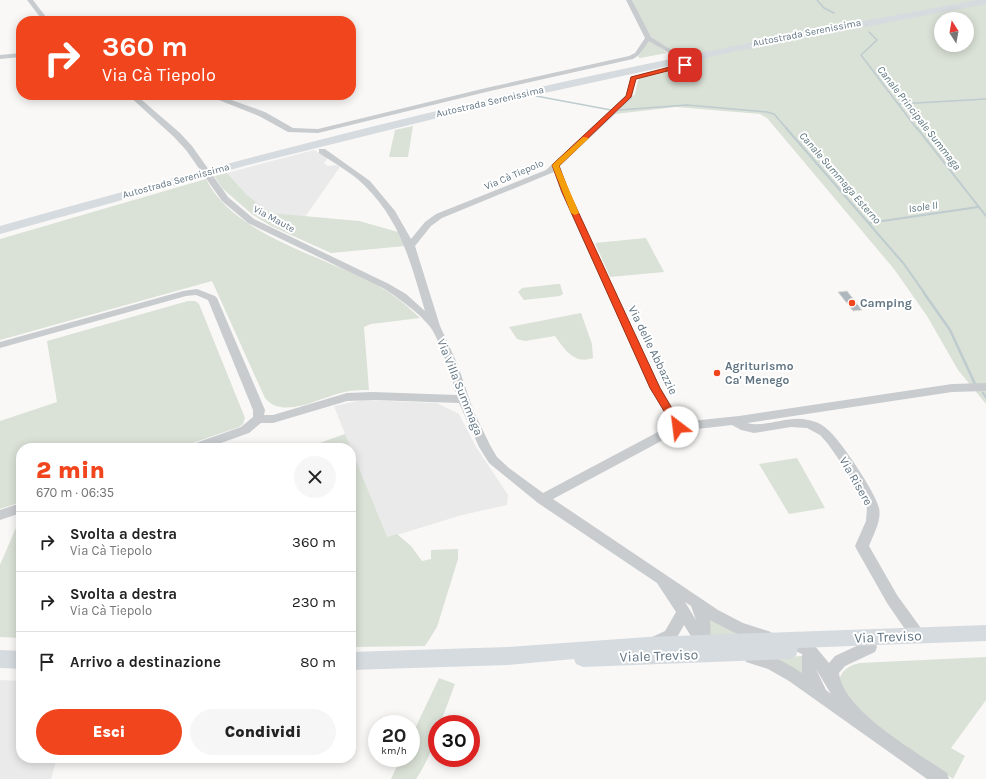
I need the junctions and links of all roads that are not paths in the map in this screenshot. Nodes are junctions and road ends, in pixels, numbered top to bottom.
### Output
1 (30, 0) edge
2 (629, 0) edge
3 (986, 0) edge
4 (966, 2) edge
5 (42, 16) edge
6 (648, 38) junction
7 (671, 52) tunnel mouth
8 (16, 55) edge
9 (0, 57) edge
10 (682, 61) dead end
11 (138, 100) edge
12 (224, 100) edge
13 (322, 151) dead end
14 (556, 165) junction
15 (0, 224) edge
16 (0, 230) edge
17 (410, 246) junction
18 (427, 299) junction
19 (410, 303) junction
20 (435, 326) junction
21 (0, 345) edge
22 (986, 387) edge
23 (463, 399) junction
24 (258, 420) junction
25 (735, 421) junction
26 (678, 427) junction
27 (208, 443) edge
28 (542, 499) junction
29 (16, 510) edge
30 (0, 515) edge
31 (662, 579) junction
32 (696, 602) junction
33 (683, 613) junction
34 (986, 633) edge
35 (918, 636) junction
36 (894, 637) junction
37 (791, 641) junction
38 (986, 642) edge
39 (704, 644) junction
40 (647, 645) junction
41 (870, 647) junction
42 (809, 650) junction
43 (0, 652) edge
44 (16, 654) edge
45 (734, 654) junction
46 (508, 656) junction
47 (618, 658) junction
48 (0, 659) edge
49 (16, 660) edge
50 (356, 662) edge
51 (832, 681) junction
52 (820, 695) junction
53 (860, 721) junction
54 (941, 779) edge

1 - 5 street
2 - 6 street
3 - 4 highway, Autostrada Serenissima
4 - 15 highway, Autostrada Serenissima
4 - 16 highway, Autostrada Serenissima
6 - 7 street
6 - 12 street
8 - 9 street
10 - 14 street, Via Cà Tiepolo
11 - 19 street, Via Maute
13 - 17 street, Via Villa Summaga
14 - 17 street, Via Cà Tiepolo
14 - 26 street, Via delle Abbazzie
17 - 18 street, Via Villa Summaga
18 - 19 street
18 - 20 street, Via Villa Summaga
19 - 20 street, Via Maute
20 - 23 street, Via Villa Summaga
21 - 24 street
22 - 25 street, Via Risere
23 - 24 street
23 - 28 street, Via Villa Summaga
24 - 27 street
25 - 26 street, Via Risere
25 - 35 street, Via Risere
26 - 28 street
28 - 31 street, Via Villa Summaga
29 - 30 street
31 - 32 street, Via Villa Summaga
31 - 33 street
32 - 37 street, Via Villa Summaga
32 - 39 street
33 - 39 street
33 - 40 street
34 - 35 main road, Via Treviso
35 - 36 main road, Via Treviso
36 - 37 main road, Via Treviso
36 - 42 street
37 - 39 main road, Viale Treviso
37 - 42 street, Via Villa Summaga
38 - 41 main road, Via Treviso
39 - 40 main road, Viale Treviso
39 - 45 street
39 - 47 street
40 - 46 main road, Viale Treviso
41 - 42 main road, Via Treviso
41 - 51 street
42 - 45 main road, Viale Treviso
42 - 51 street
42 - 52 street
43 - 44 street
45 - 47 main road, Viale Treviso
45 - 52 street
46 - 47 main road, Viale Treviso
46 - 50 main road, Viale Treviso
48 - 49 main road
51 - 53 street
52 - 53 street
53 - 54 street

